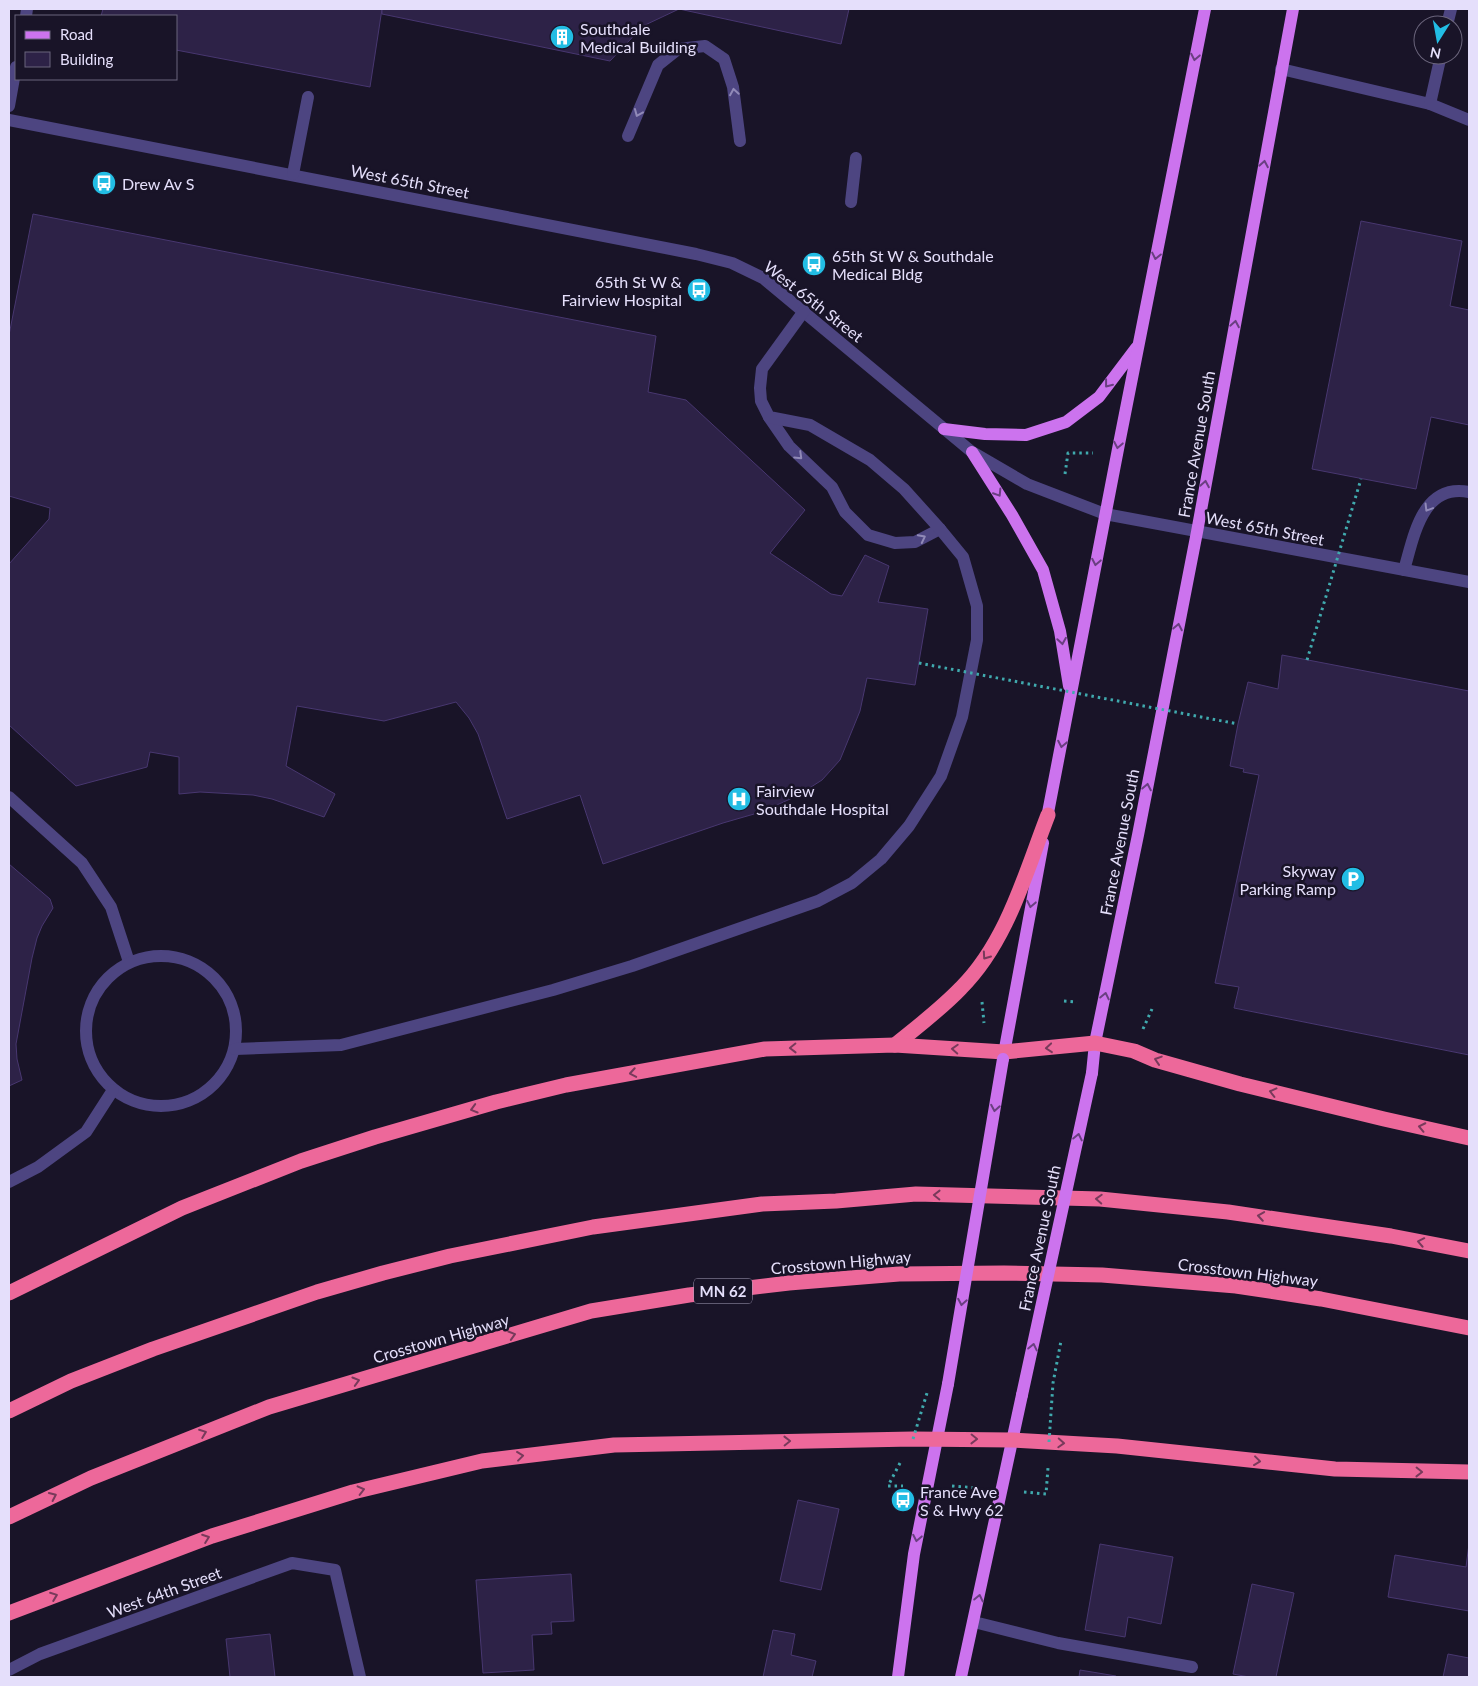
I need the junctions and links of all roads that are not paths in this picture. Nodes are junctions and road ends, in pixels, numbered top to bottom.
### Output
1 (1205, 9) edge
2 (1293, 9) edge
3 (1439, 65) edge
4 (1281, 70) junction
5 (15, 73) edge
6 (308, 97) dead end
7 (1430, 104) junction
8 (9, 106) edge
9 (9, 120) edge
10 (1469, 120) edge
11 (628, 136) dead end
12 (740, 141) dead end
13 (856, 158) dead end
14 (293, 174) junction
15 (851, 202) dead end
16 (804, 312) junction
17 (1138, 346) junction
18 (769, 418) junction
19 (944, 429) junction
20 (972, 452) junction
21 (1469, 492) edge
22 (1105, 514) junction
23 (940, 529) junction
24 (1197, 532) junction
25 (1404, 570) junction
26 (1469, 582) edge
27 (1071, 696) junction
28 (9, 797) edge
29 (1048, 816) junction
30 (129, 962) junction
31 (1095, 1044) junction
32 (895, 1045) junction
33 (235, 1049) junction
34 (1004, 1056) junction
35 (113, 1090) junction
36 (1469, 1138) edge
37 (9, 1182) edge
38 (1469, 1251) edge
39 (9, 1293) edge
40 (1469, 1328) edge
41 (9, 1411) edge
42 (936, 1438) junction
43 (1012, 1440) junction
44 (1469, 1472) edge
45 (9, 1517) edge
46 (9, 1613) edge
47 (974, 1622) junction
48 (1192, 1668) dead end
49 (9, 1670) edge
50 (360, 1677) edge
51 (898, 1677) edge
52 (961, 1677) edge

1 -> 17 main road
2 - 4 main road, France Avenue South
3 - 7 street
4 - 7 street
24 -> 4 main road, France Avenue South
5 - 8 street
6 - 14 street
7 - 10 street
9 - 14 street, West 65th Street
12 -> 11 street
13 - 15 street
14 - 16 street, West 65th Street
16 - 18 street
16 - 19 street, West 65th Street
17 -> 19 main road
17 -> 22 main road
18 - 23 street
18 -> 23 street
19 - 20 street, West 65th Street
20 - 22 street, West 65th Street
20 -> 27 main road
21 -> 25 street
22 - 24 street, West 65th Street
22 -> 27 main road
23 - 33 street
24 - 25 street, West 65th Street
31 -> 24 main road, France Avenue South
25 - 26 street, West 65th Street
27 -> 29 main road
28 - 30 street
29 -> 32 highway
29 -> 34 main road
30 - 33 street
30 - 35 street
31 -> 34 highway
36 -> 31 highway
43 -> 31 main road, France Avenue South, bridge
34 -> 32 highway
32 -> 39 highway
33 - 35 street
34 -> 42 main road, bridge
35 - 37 street
38 -> 41 highway
45 -> 40 highway, Crosstown Highway / MN 62
42 -> 43 highway
46 -> 42 highway
42 -> 51 main road
43 -> 44 highway
47 -> 43 main road, France Avenue South
47 - 48 street
47 - 52 main road, France Avenue South
49 - 50 street, West 64th Street

